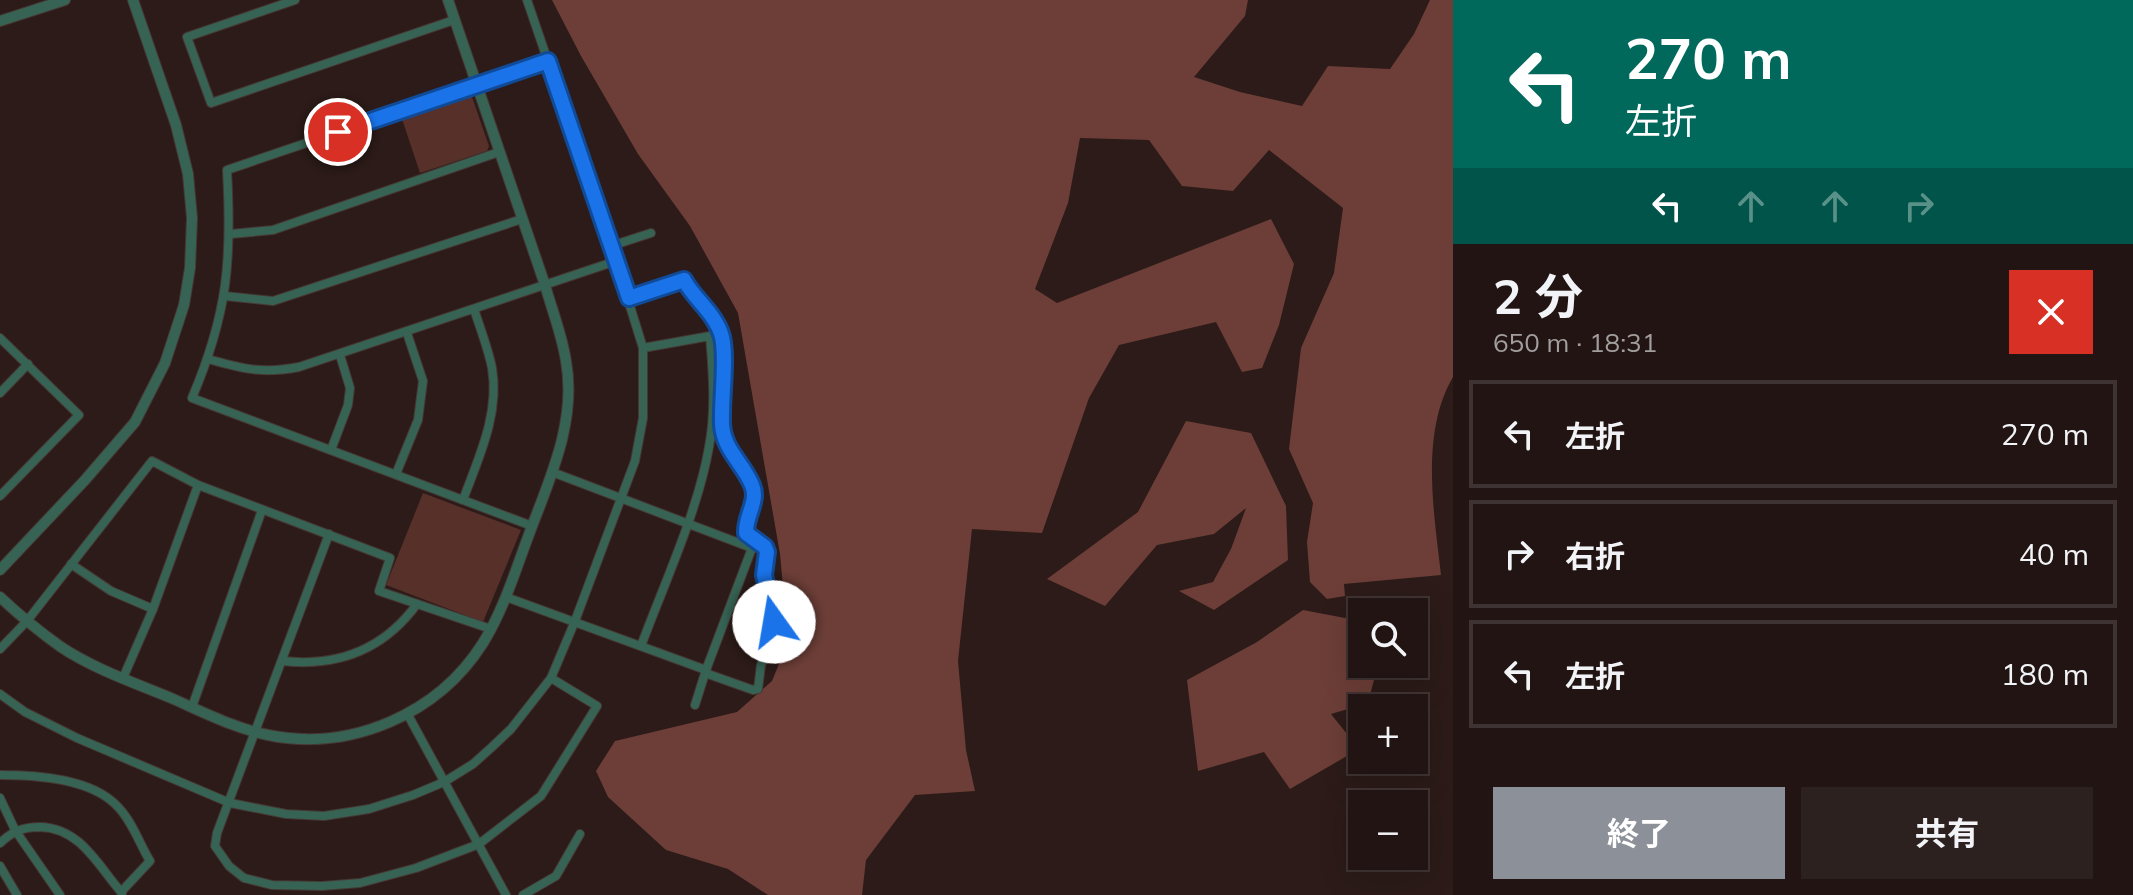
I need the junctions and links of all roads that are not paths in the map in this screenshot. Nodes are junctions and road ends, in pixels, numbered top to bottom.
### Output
1 (65, 0) edge
2 (133, 0) edge
3 (295, 0) edge
4 (448, 0) edge
5 (527, 0) edge
6 (454, 20) junction
7 (0, 21) edge
8 (548, 61) junction
9 (476, 85) junction
10 (499, 152) junction
11 (522, 219) junction
12 (651, 233) dead end
13 (231, 234) junction
14 (611, 246) junction
15 (616, 261) junction
16 (545, 285) junction
17 (225, 296) junction
18 (629, 298) junction
19 (474, 309) junction
20 (407, 333) junction
21 (0, 338) edge
22 (643, 348) junction
23 (340, 355) junction
24 (208, 359) junction
25 (28, 364) junction
26 (0, 393) edge
27 (331, 450) junction
28 (552, 472) junction
29 (396, 474) junction
30 (198, 485) junction
31 (0, 496) edge
32 (622, 499) junction
33 (463, 500) junction
34 (262, 510) junction
35 (687, 522) junction
36 (532, 526) junction
37 (329, 534) junction
38 (71, 564) junction
39 (0, 570) edge
40 (0, 597) edge
41 (506, 597) junction
42 (417, 604) junction
43 (153, 609) junction
44 (27, 621) junction
45 (575, 621) junction
46 (491, 629) junction
47 (641, 646) junction
48 (0, 649) edge
49 (283, 661) junction
50 (706, 670) junction
51 (123, 678) junction
52 (551, 678) junction
53 (0, 694) edge
54 (695, 705) dead end
55 (192, 707) junction
56 (408, 715) junction
57 (255, 732) junction
58 (0, 775) edge
59 (444, 782) junction
60 (0, 798) edge
61 (230, 803) junction
62 (15, 830) junction
63 (580, 834) dead end
64 (0, 843) edge
65 (479, 844) junction
66 (0, 866) edge
67 (122, 894) edge
68 (17, 895) edge
69 (60, 895) edge
70 (506, 895) edge
71 (523, 895) edge

1 - 7 street
2 - 39 street
3 - 6 street
4 - 6 street
5 - 8 street
6 - 9 street
8 - 9 street
8 - 14 street
9 - 10 street
9 - 13 street
10 - 11 street
10 - 13 street
11 - 16 street
11 - 17 street
12 - 14 street
13 - 17 street
14 - 15 street
15 - 16 street
15 - 18 street
16 - 19 street
16 - 28 street
17 - 24 street
18 - 22 street
18 - 50 street
19 - 20 street
19 - 33 street
20 - 23 street
20 - 29 street
21 - 25 street
22 - 32 street
22 - 35 street
23 - 24 street
23 - 27 street
24 - 27 street
25 - 26 street
25 - 31 street
27 - 29 street
28 - 32 street
28 - 36 street
29 - 33 street
30 - 34 street
30 - 38 street
30 - 43 street
32 - 35 street
32 - 45 street
33 - 36 street
34 - 37 street
34 - 55 street
35 - 47 street
35 - 50 street
36 - 41 street
37 - 42 street
37 - 49 street
38 - 43 street
38 - 44 street
40 - 44 street
41 - 45 street
41 - 46 street
42 - 46 street
42 - 49 street
43 - 51 street
44 - 48 street
44 - 51 street
45 - 47 street
45 - 52 street
46 - 56 street
47 - 50 street
49 - 57 street
50 - 54 street
51 - 55 street
52 - 59 street
52 - 65 street
53 - 61 street
55 - 57 street
56 - 57 street
56 - 59 street
57 - 61 street
58 - 67 street
59 - 61 street
59 - 65 street
60 - 62 street
61 - 65 street
62 - 64 street
62 - 67 street
62 - 69 street
63 - 71 street
65 - 70 street
66 - 68 street

